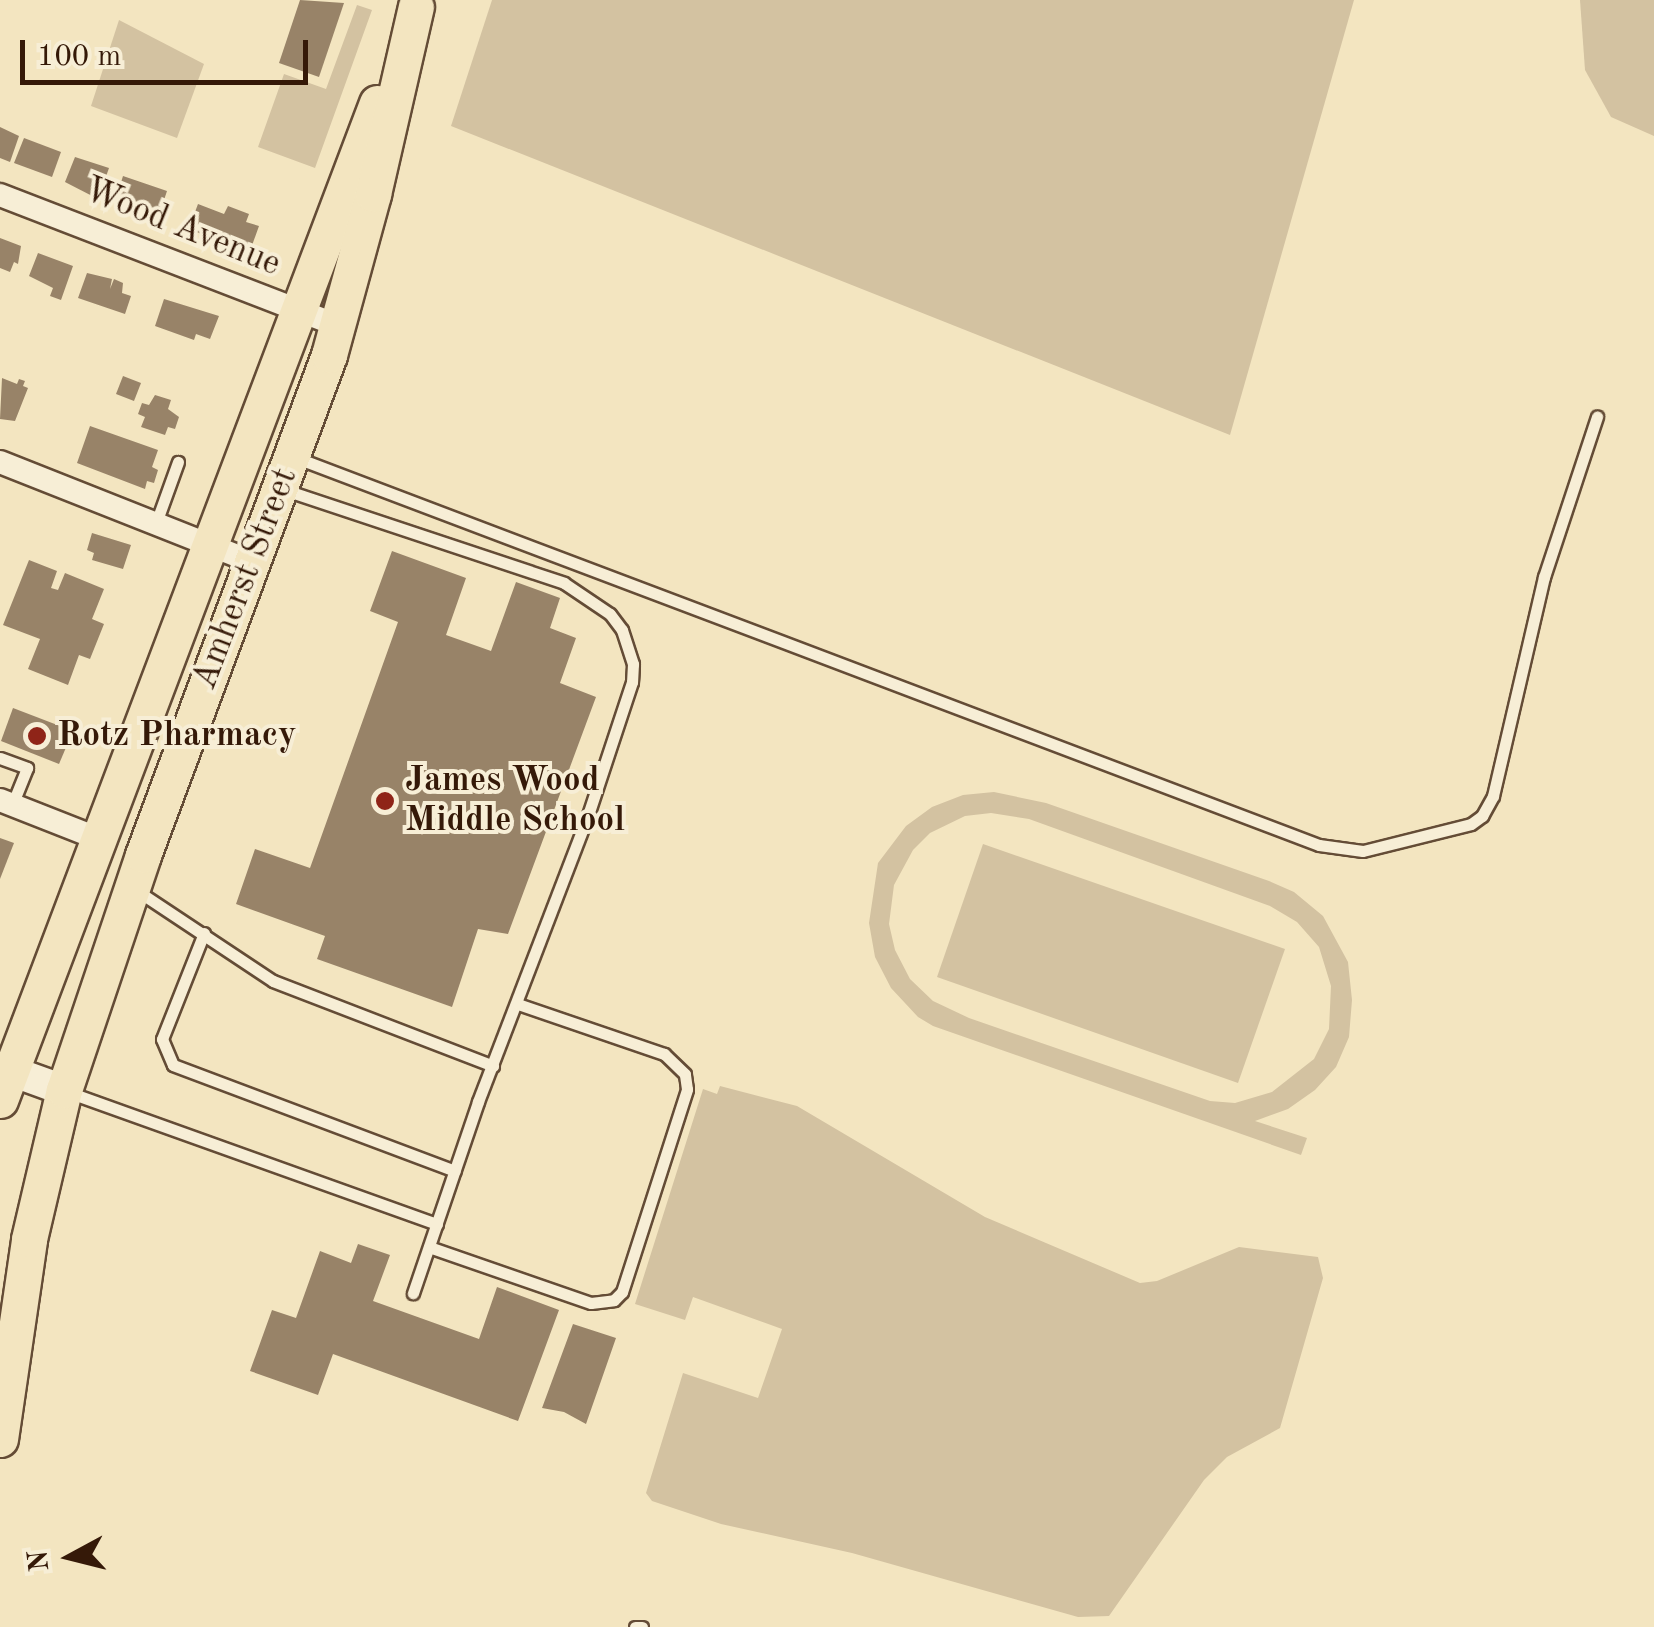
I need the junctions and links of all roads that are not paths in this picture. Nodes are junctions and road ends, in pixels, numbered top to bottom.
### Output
1 (417, 4) edge
2 (0, 195) edge
3 (296, 312) junction
4 (338, 325) junction
5 (261, 404) junction
6 (1597, 416) dead end
7 (0, 462) edge
8 (178, 462) dead end
9 (287, 472) junction
10 (156, 523) junction
11 (209, 544) junction
12 (253, 562) junction
13 (0, 758) edge
14 (6, 803) edge
15 (99, 839) junction
16 (132, 888) junction
17 (204, 933) junction
18 (109, 951) junction
19 (518, 1004) junction
20 (493, 1066) junction
21 (4, 1079) edge
22 (64, 1090) junction
23 (455, 1172) junction
24 (436, 1224) junction
25 (429, 1247) junction
26 (413, 1293) dead end
27 (0, 1439) edge

1 - 3 main road, Amherst Street
1 - 4 main road, Amherst Street
2 - 3 street, Wood Avenue
3 - 4 street, Wood Avenue
3 - 5 main road, Amherst Street
4 - 9 main road, Amherst Street
5 - 9 main road
5 - 11 main road, Amherst Street
6 - 9 lane
7 - 10 street
8 - 10 lane
9 - 12 main road, Amherst Street
9 - 19 lane
10 - 11 street
11 - 12 street
11 - 15 main road, Amherst Street
12 - 16 main road, Amherst Street
13 - 14 lane
14 - 15 street
15 - 18 main road
15 - 21 main road, Amherst Street
16 - 17 lane
16 - 18 main road, Amherst Street
17 - 20 lane
17 - 23 lane
18 - 22 main road, Amherst Street
19 - 20 lane
19 - 25 lane
20 - 23 lane
21 - 22 main road
22 - 24 lane
22 - 27 main road, Amherst Street
23 - 24 lane
24 - 25 lane
25 - 26 lane

